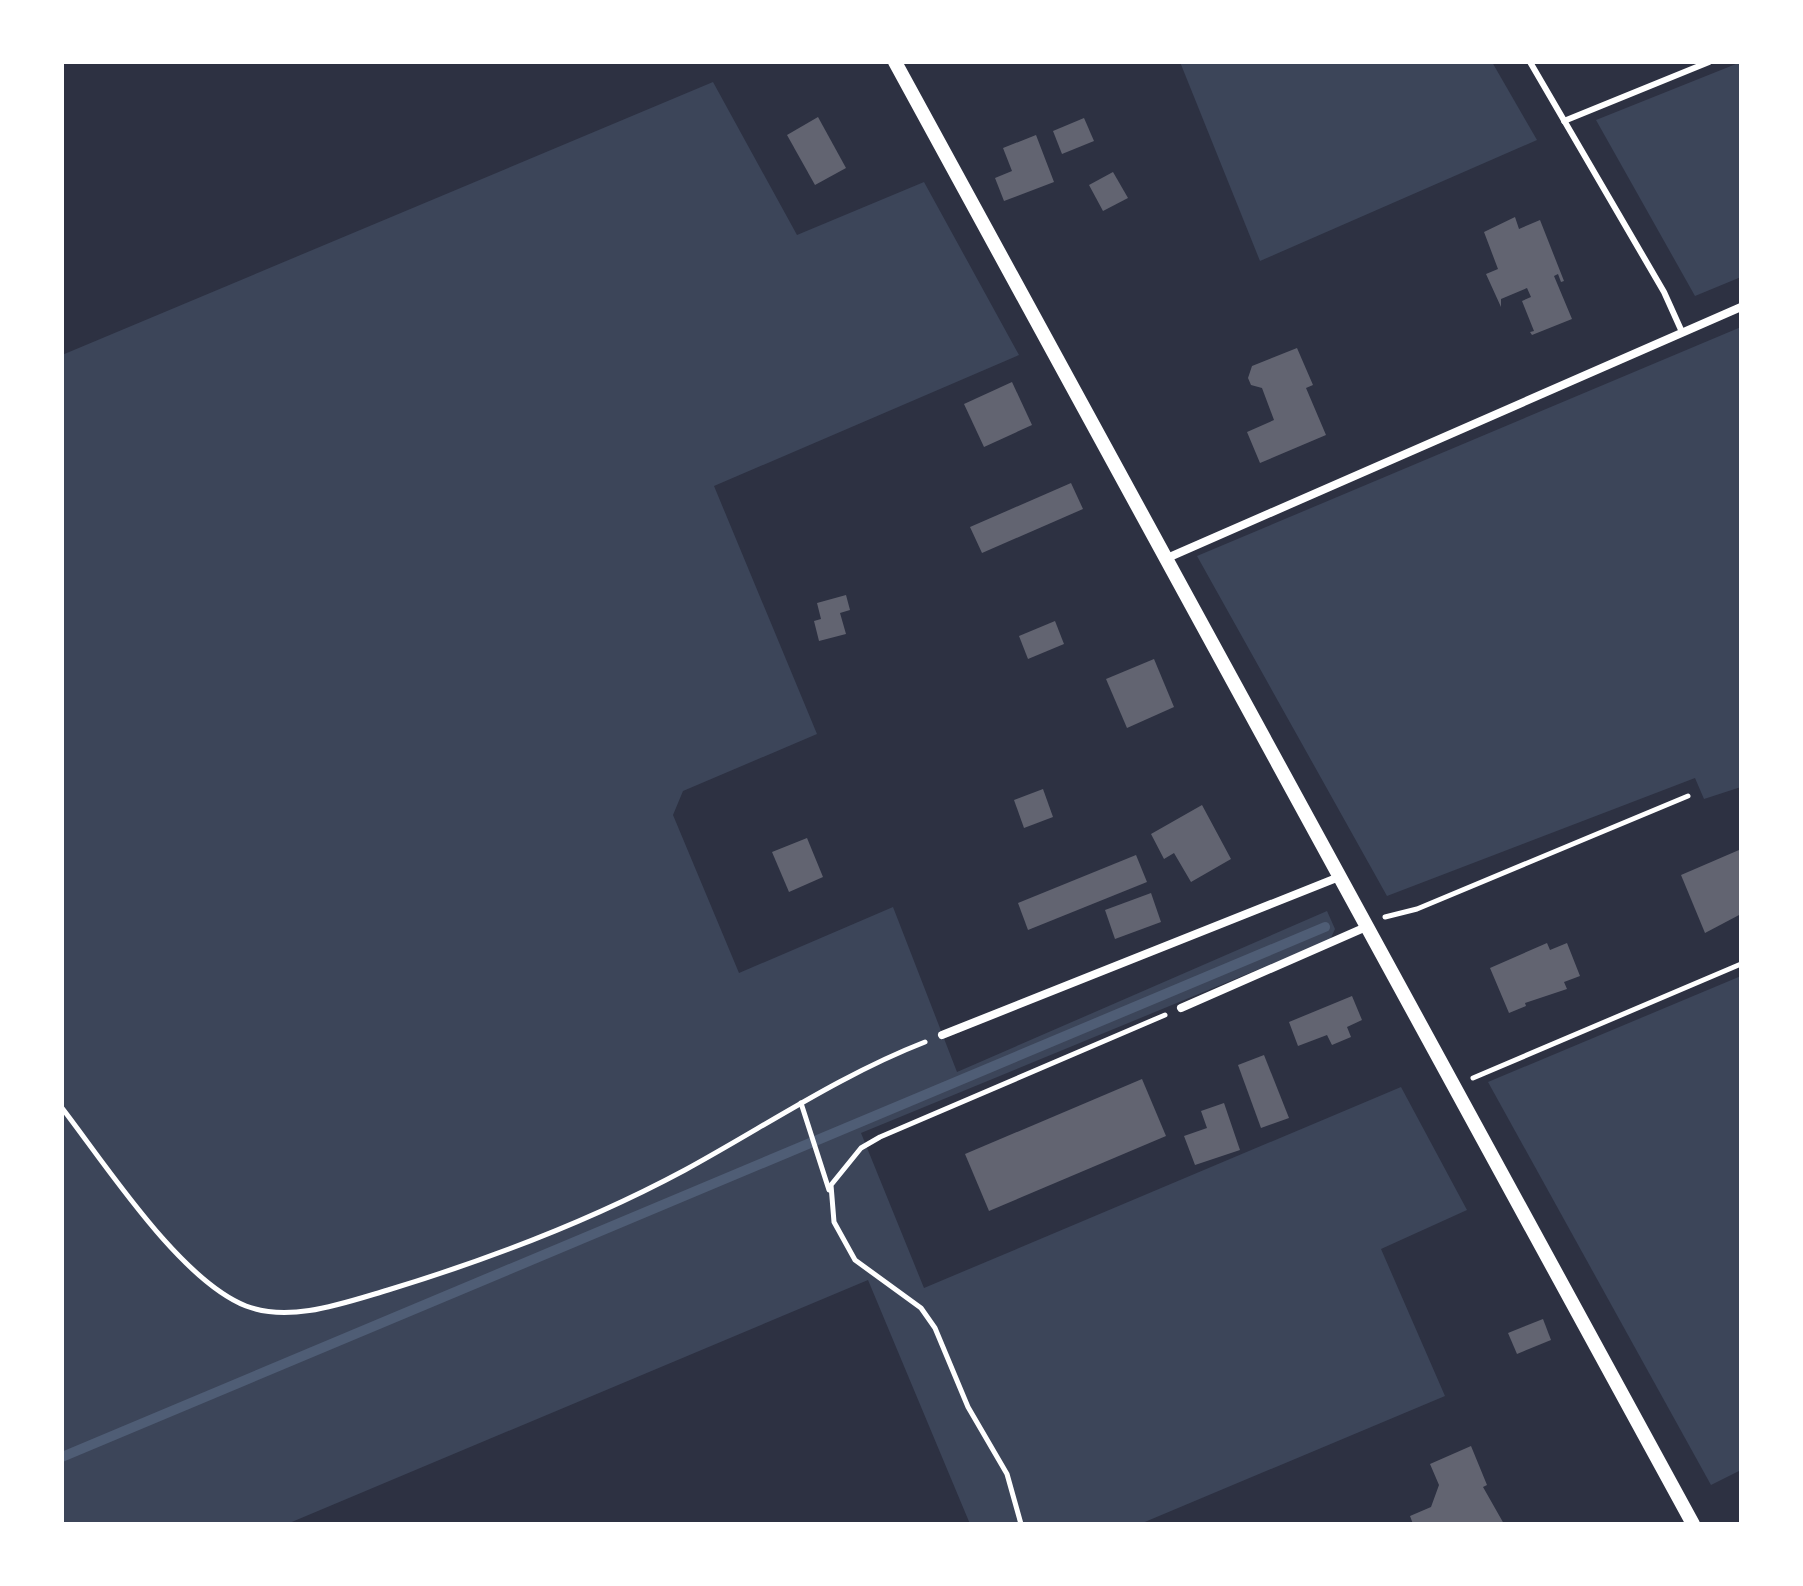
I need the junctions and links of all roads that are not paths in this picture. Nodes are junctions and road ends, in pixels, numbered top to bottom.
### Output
1 (895, 62) edge
2 (1530, 62) edge
3 (1709, 62) edge
4 (1564, 121) junction
5 (1741, 307) edge
6 (1682, 332) junction
7 (1165, 559) junction
8 (1339, 877) junction
9 (1366, 927) junction
10 (1181, 1008) road end
11 (942, 1035) road end
12 (1693, 1524) edge

1 - 7 street
2 - 4 lane
3 - 4 lane
4 - 6 lane
5 - 6 street
6 - 7 street
7 - 8 street
8 - 9 street
8 - 11 street
9 - 10 street
9 - 12 street

